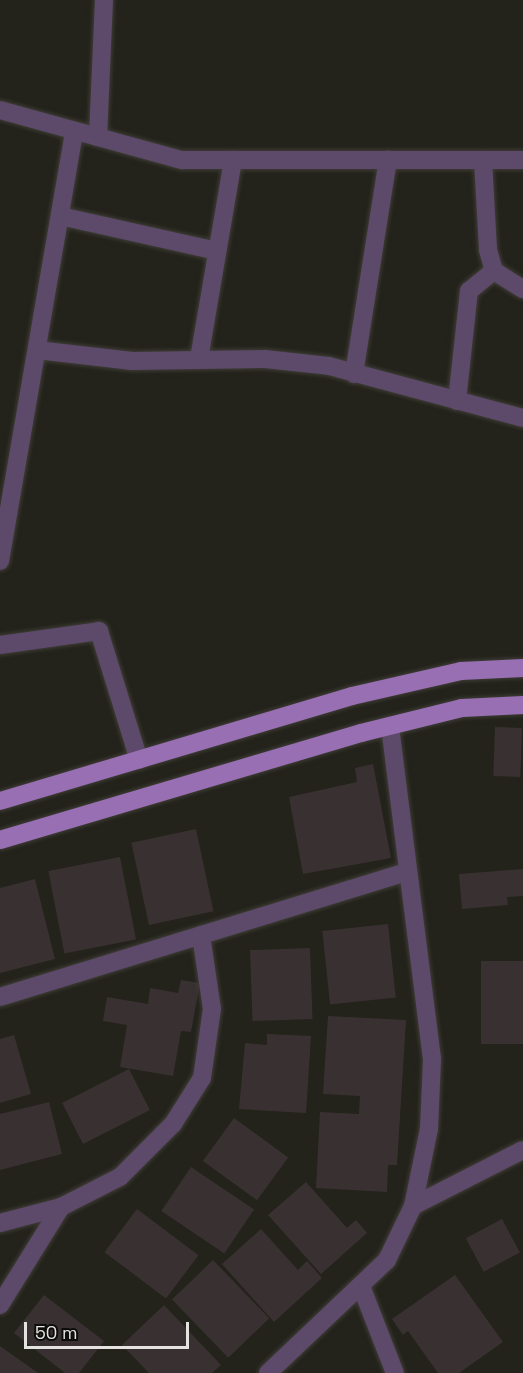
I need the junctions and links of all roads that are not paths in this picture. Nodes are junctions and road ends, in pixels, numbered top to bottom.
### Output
1 (104, 0) edge
2 (0, 111) edge
3 (74, 131) junction
4 (98, 137) junction
5 (233, 160) junction
6 (388, 160) junction
7 (483, 160) junction
8 (523, 160) edge
9 (60, 216) junction
10 (217, 251) junction
11 (494, 271) junction
12 (523, 289) edge
13 (37, 350) junction
14 (199, 359) junction
15 (354, 374) junction
16 (457, 401) junction
17 (523, 418) edge
18 (2, 535) edge
19 (0, 561) edge
20 (0, 645) edge
21 (523, 668) edge
22 (523, 705) edge
23 (390, 726) junction
24 (139, 759) junction
25 (0, 801) edge
26 (0, 840) edge
27 (407, 872) junction
28 (201, 935) junction
29 (0, 997) edge
30 (523, 1150) edge
31 (413, 1206) junction
32 (61, 1207) junction
33 (0, 1223) edge
34 (361, 1286) junction
35 (0, 1305) edge
36 (268, 1373) edge
37 (395, 1373) edge

1 - 4 street
2 - 3 street
3 - 4 street
3 - 9 street
4 - 5 street
5 - 6 street
5 - 10 street
6 - 7 street
6 - 15 street
7 - 8 street
7 - 11 street
9 - 10 street
9 - 13 street
10 - 14 street
11 - 12 street
11 - 16 street
13 - 14 street
13 - 18 street
14 - 15 street
15 - 16 street
16 - 17 street
18 - 19 street
20 - 24 street
21 - 24 main road
22 - 23 main road
23 - 26 main road
23 - 27 street
24 - 25 main road
27 - 28 street
27 - 31 street
28 - 29 street
28 - 32 street
30 - 31 street
31 - 34 street
32 - 33 street
32 - 35 street
34 - 36 street
34 - 37 street

